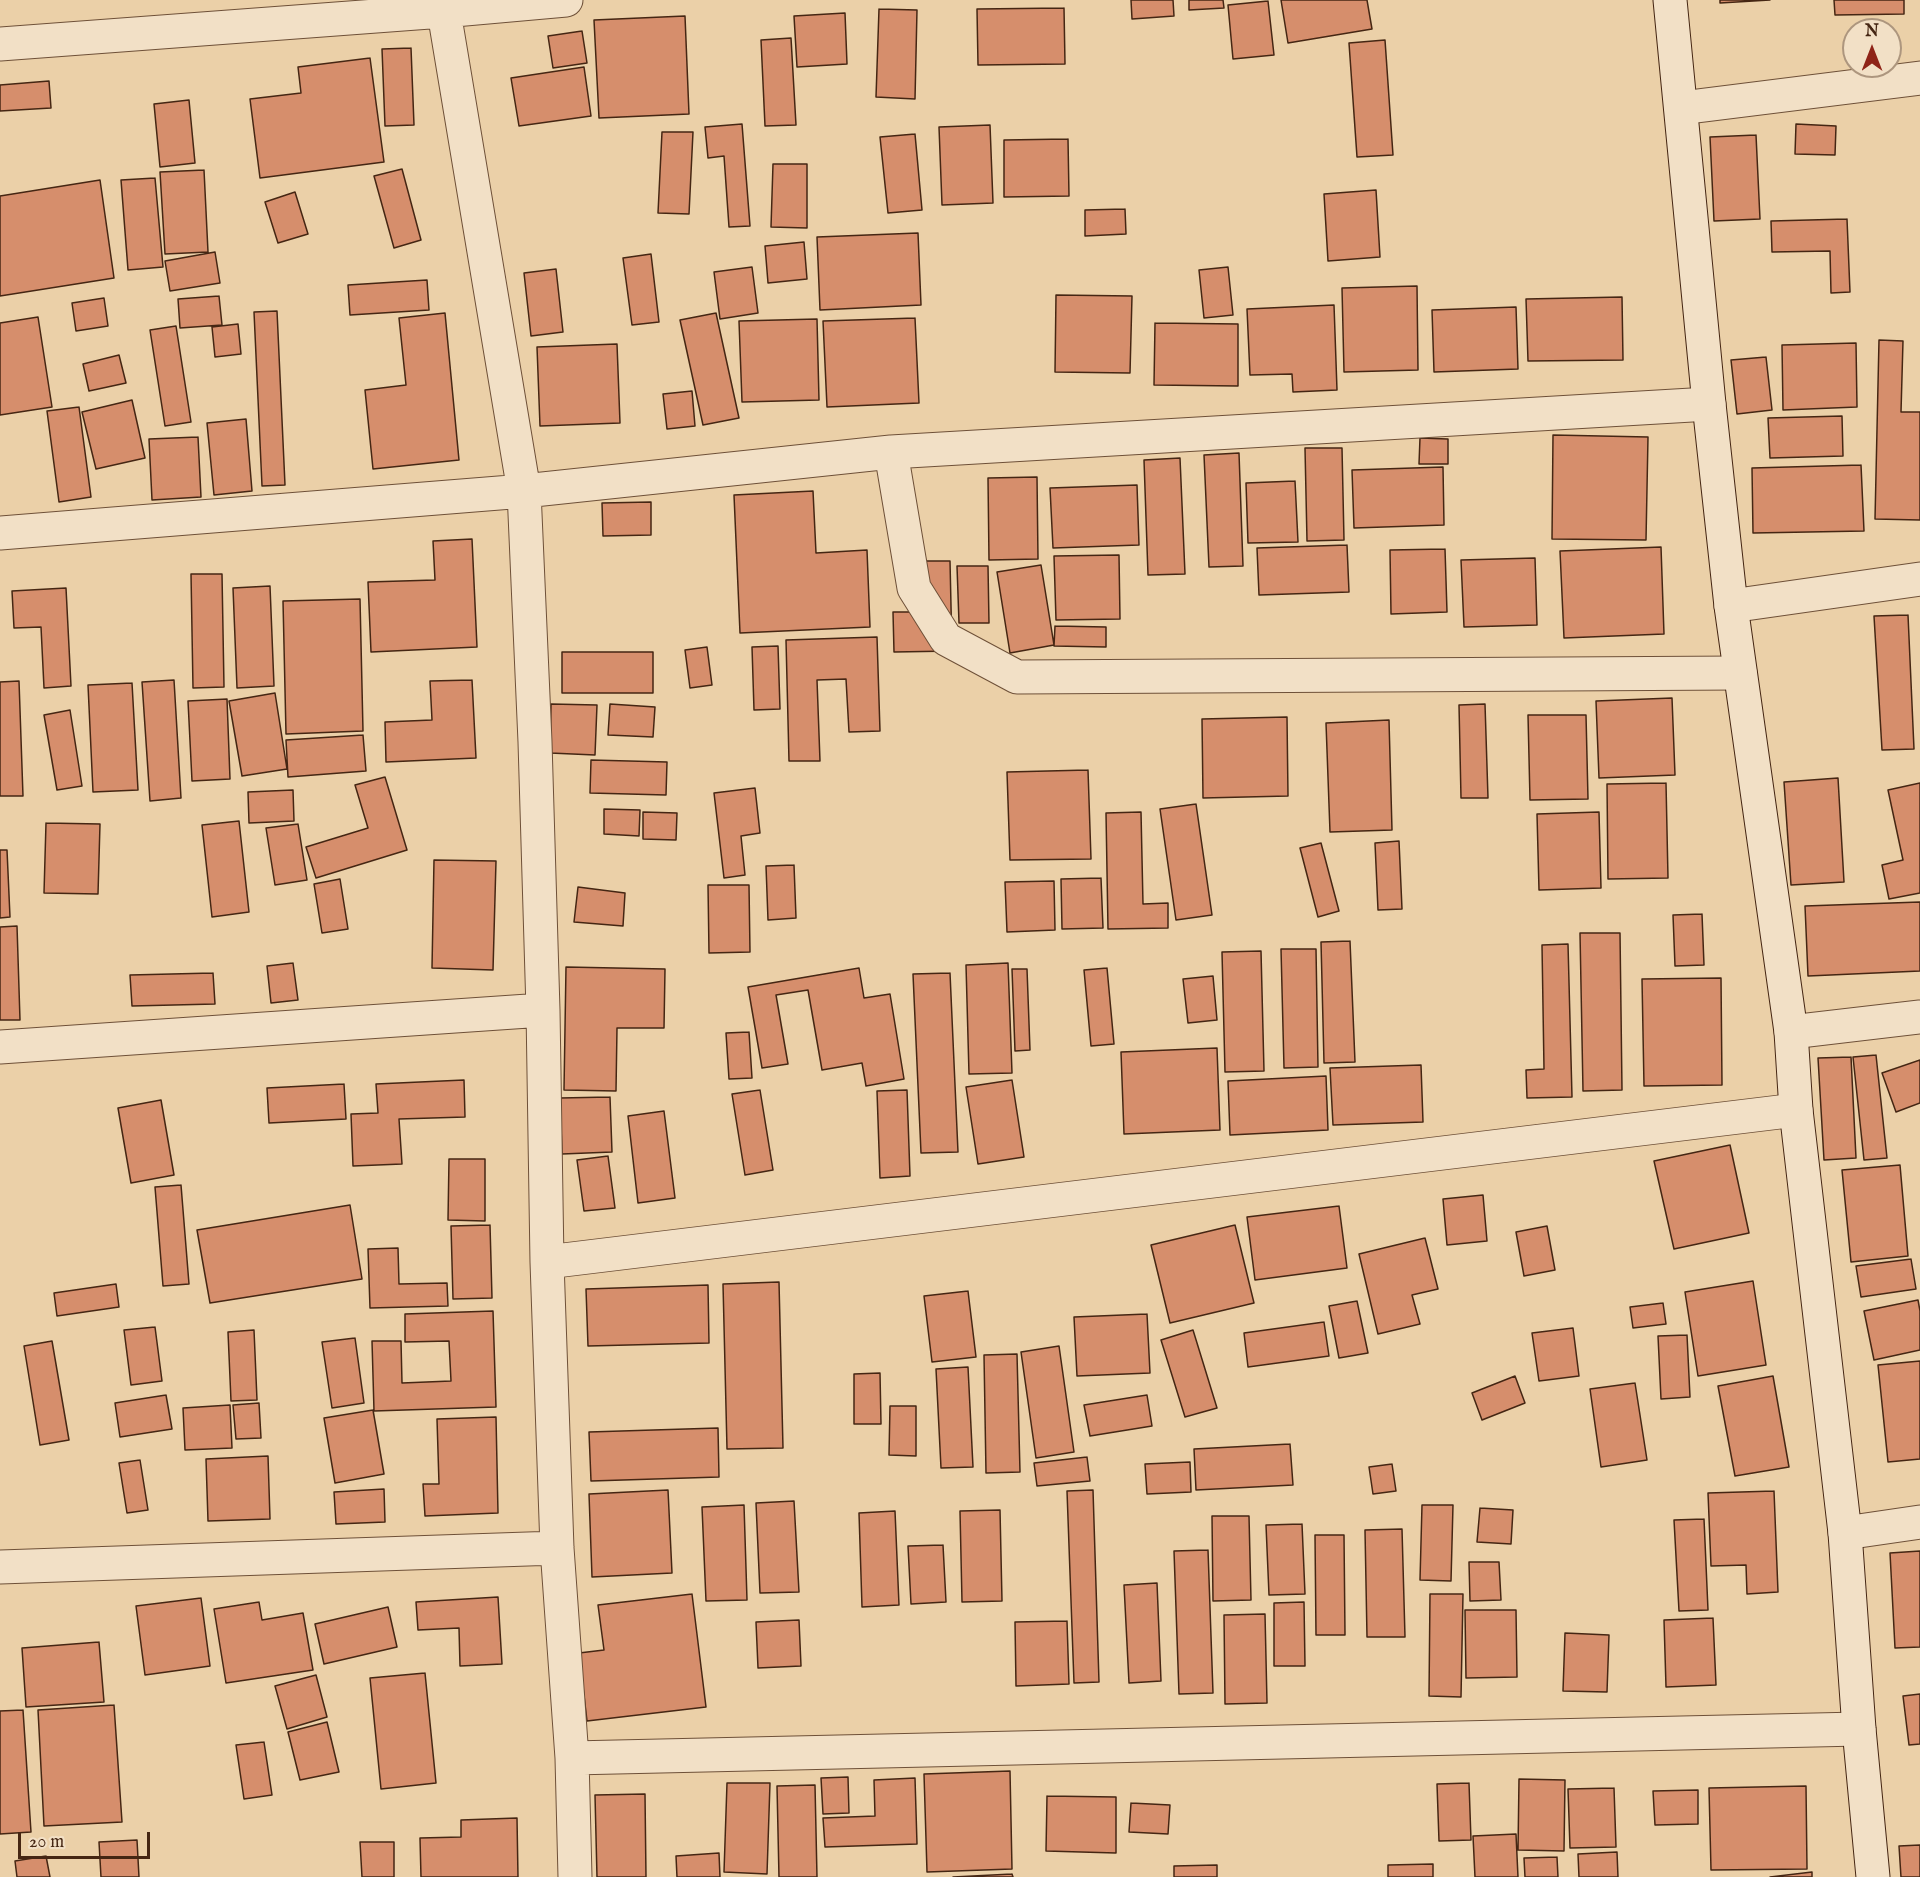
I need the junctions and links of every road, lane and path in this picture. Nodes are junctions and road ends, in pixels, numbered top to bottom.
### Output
1 (566, 0) edge
2 (1670, 0) edge
3 (443, 6) edge
4 (0, 44) edge
5 (1920, 78) edge
6 (1681, 108) junction
7 (1709, 404) junction
8 (891, 452) junction
9 (524, 490) junction
10 (0, 533) edge
11 (1920, 579) edge
12 (1731, 606) junction
13 (1740, 673) junction
14 (543, 1010) junction
15 (1920, 1017) edge
16 (1791, 1032) junction
17 (0, 1047) edge
18 (1796, 1110) junction
19 (548, 1262) junction
20 (1920, 1522) edge
21 (1845, 1533) junction
22 (557, 1548) junction
23 (0, 1567) edge
24 (1859, 1729) junction
25 (572, 1758) junction
26 (575, 1877) edge
27 (1873, 1877) edge

1 - 3 street
2 - 6 street
3 - 4 street
3 - 9 street
5 - 6 street
6 - 7 street
7 - 8 street
7 - 12 street
8 - 9 street
8 - 13 street
9 - 10 street
9 - 14 street
11 - 12 street
12 - 13 street
13 - 16 street
14 - 17 street
14 - 19 street
15 - 16 street
16 - 18 street
18 - 19 street
18 - 21 street
19 - 22 street
20 - 21 street
21 - 24 street
22 - 23 street
22 - 25 street
24 - 25 street
24 - 27 street
25 - 26 street

